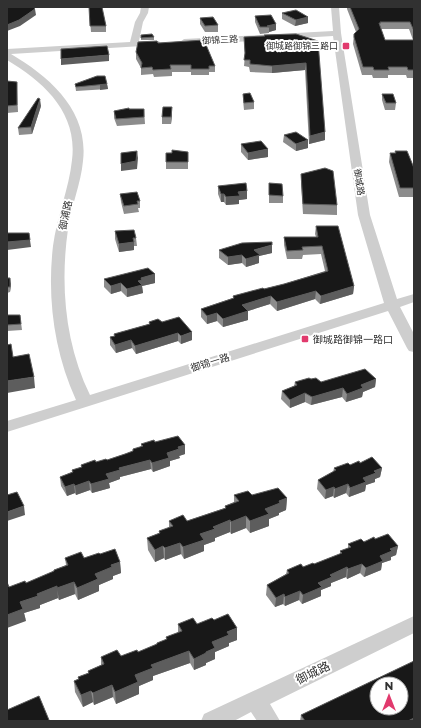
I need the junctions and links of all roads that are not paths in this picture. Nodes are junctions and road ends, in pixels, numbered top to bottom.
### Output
1 (145, 7) edge
2 (336, 7) edge
3 (337, 33) junction
4 (134, 45) junction
5 (7, 52) edge
6 (7, 56) edge
7 (414, 298) edge
8 (392, 305) junction
9 (414, 348) edge
10 (85, 402) junction
11 (7, 427) edge
12 (414, 624) edge
13 (256, 700) junction
14 (212, 721) edge
15 (269, 721) edge

1 - 4 street
2 - 3 street, 御城路
3 - 4 street, 御锦三路
3 - 8 street, 御城路
4 - 5 street, 御锦三路
6 - 10 street, 御浦路
7 - 8 street, 御锦一路
8 - 9 street, 御城路
8 - 10 street, 御锦一路
10 - 11 street, 御锦一路
12 - 13 street, 御城路
13 - 14 street, 御城路
13 - 15 street

